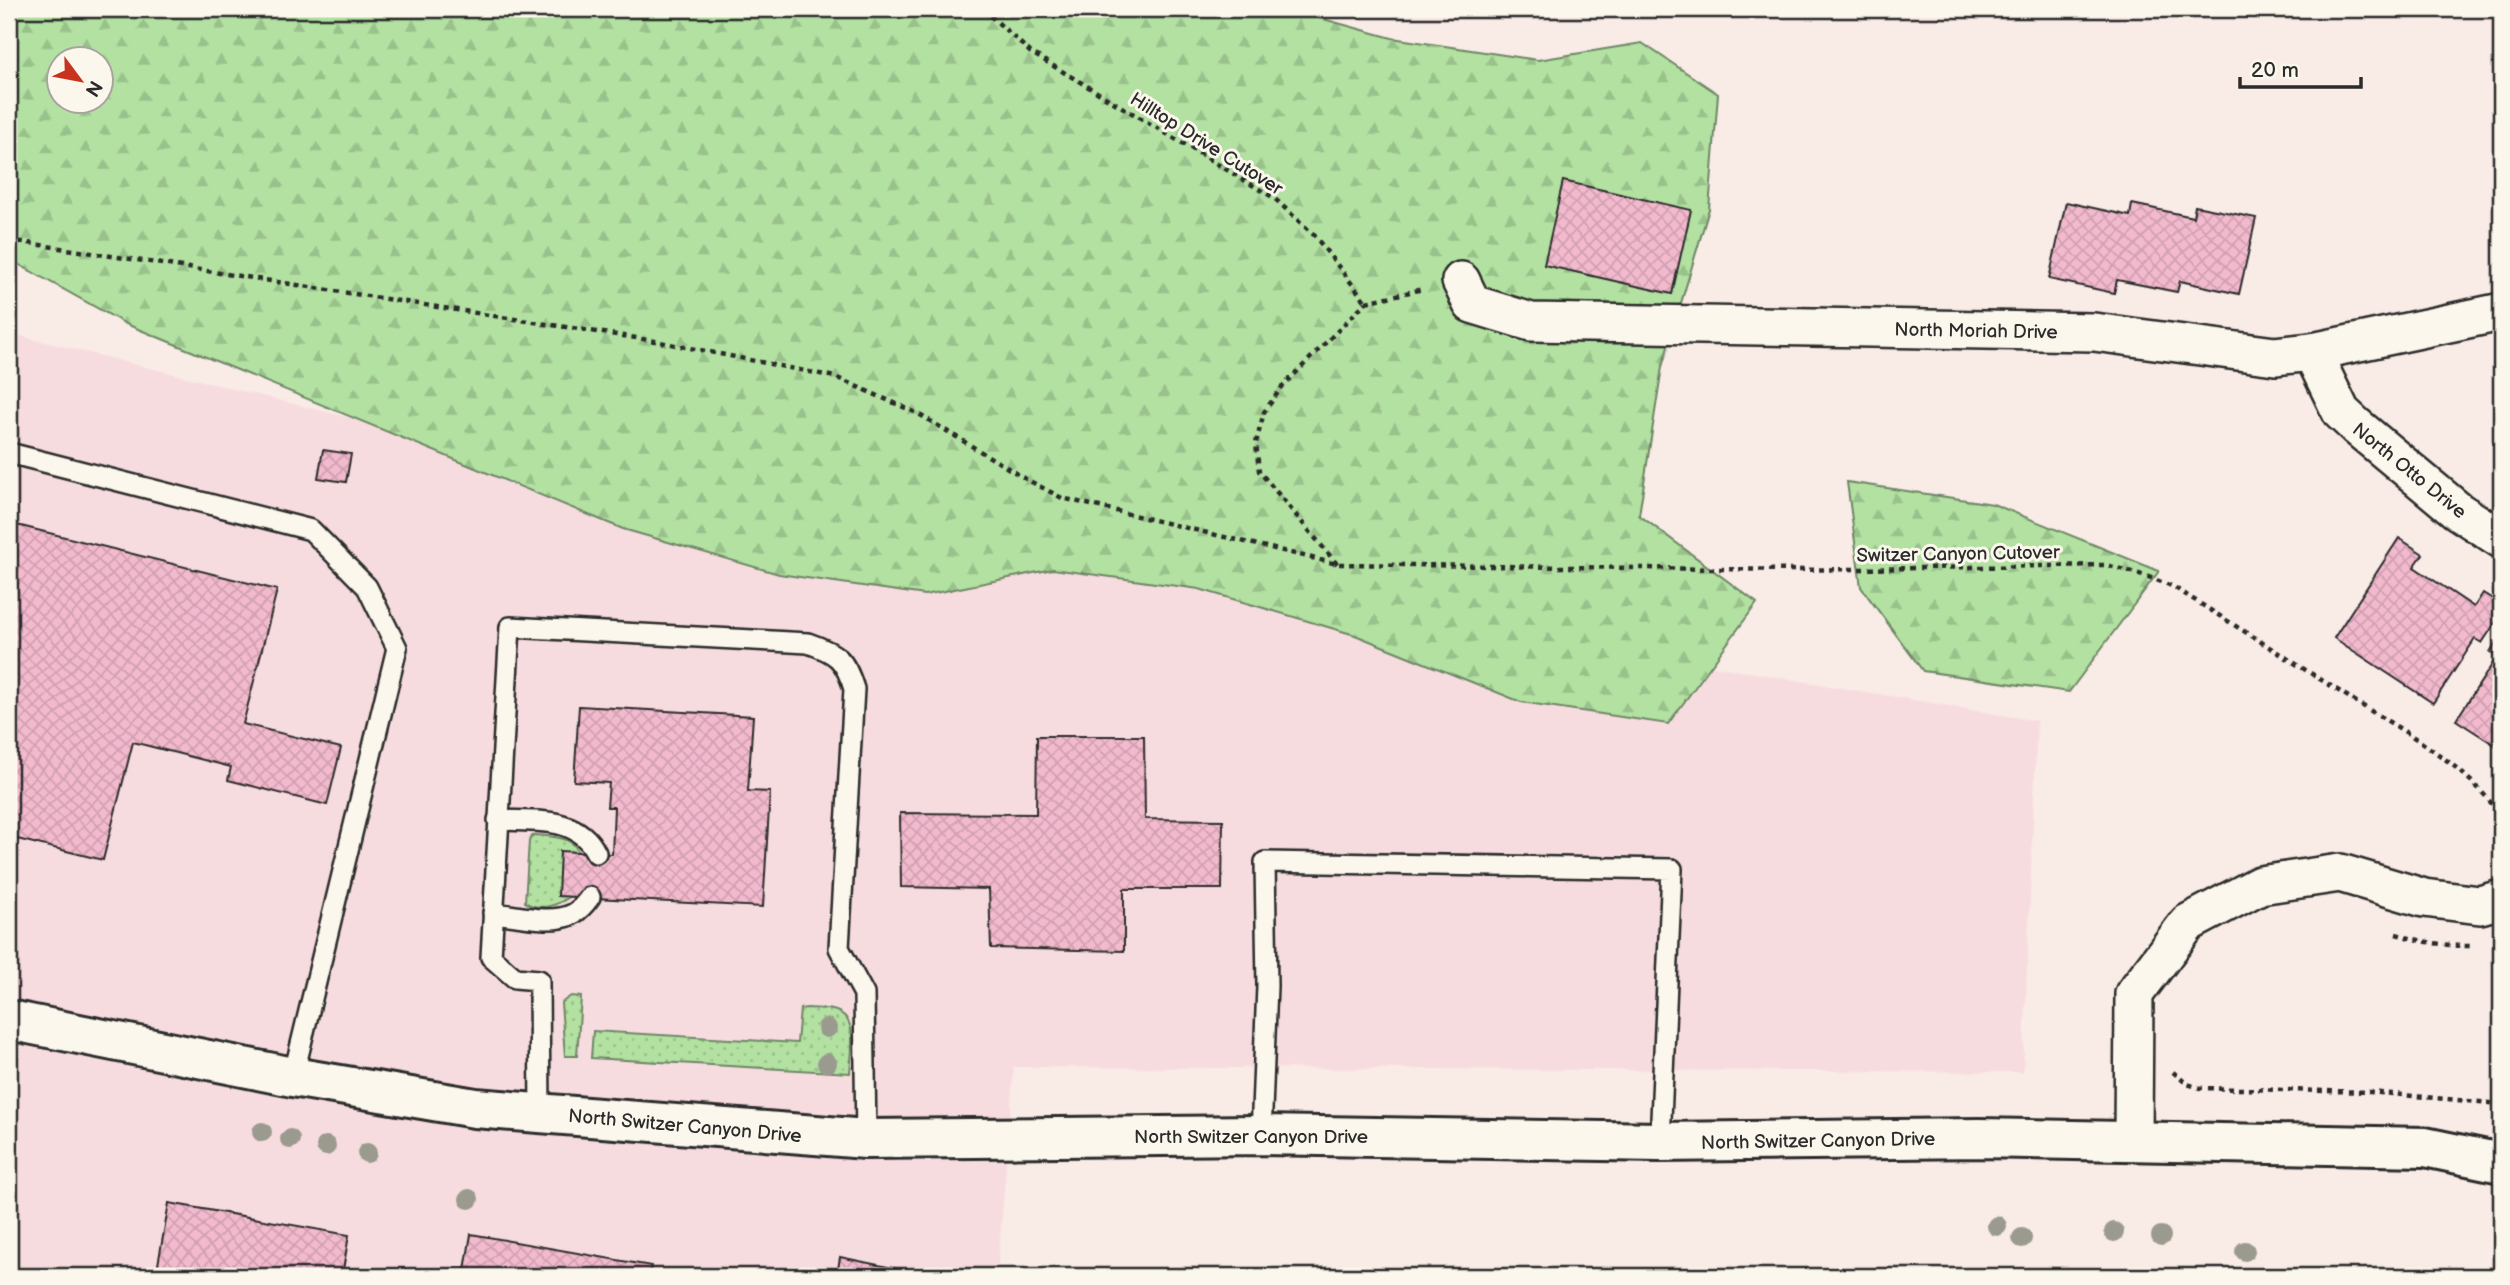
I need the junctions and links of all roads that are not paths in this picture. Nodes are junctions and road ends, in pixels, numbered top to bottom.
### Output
1 (1461, 281) road end
2 (2501, 312) edge
3 (2312, 352) junction
4 (9, 453) edge
5 (2501, 539) edge
6 (498, 820) junction
7 (596, 853) dead end
8 (590, 897) dead end
9 (2501, 900) edge
10 (493, 913) junction
11 (9, 1020) edge
12 (293, 1077) junction
13 (540, 1113) junction
14 (1261, 1135) junction
15 (866, 1139) junction
16 (2133, 1141) junction
17 (1660, 1142) junction
18 (2501, 1163) edge

1 - 3 street, North Moriah Drive
2 - 3 street, North Moriah Drive
3 - 5 street, North Otto Drive
4 - 12 lane
6 - 7 lane
6 - 10 lane
6 - 15 lane
8 - 10 lane
9 - 16 street
10 - 13 lane
11 - 12 street, North Switzer Canyon Drive
12 - 13 street, North Switzer Canyon Drive
13 - 15 street, North Switzer Canyon Drive
14 - 15 street, North Switzer Canyon Drive
14 - 17 street, North Switzer Canyon Drive
14 - 17 lane
16 - 17 street, North Switzer Canyon Drive
16 - 18 street, North Switzer Canyon Drive

